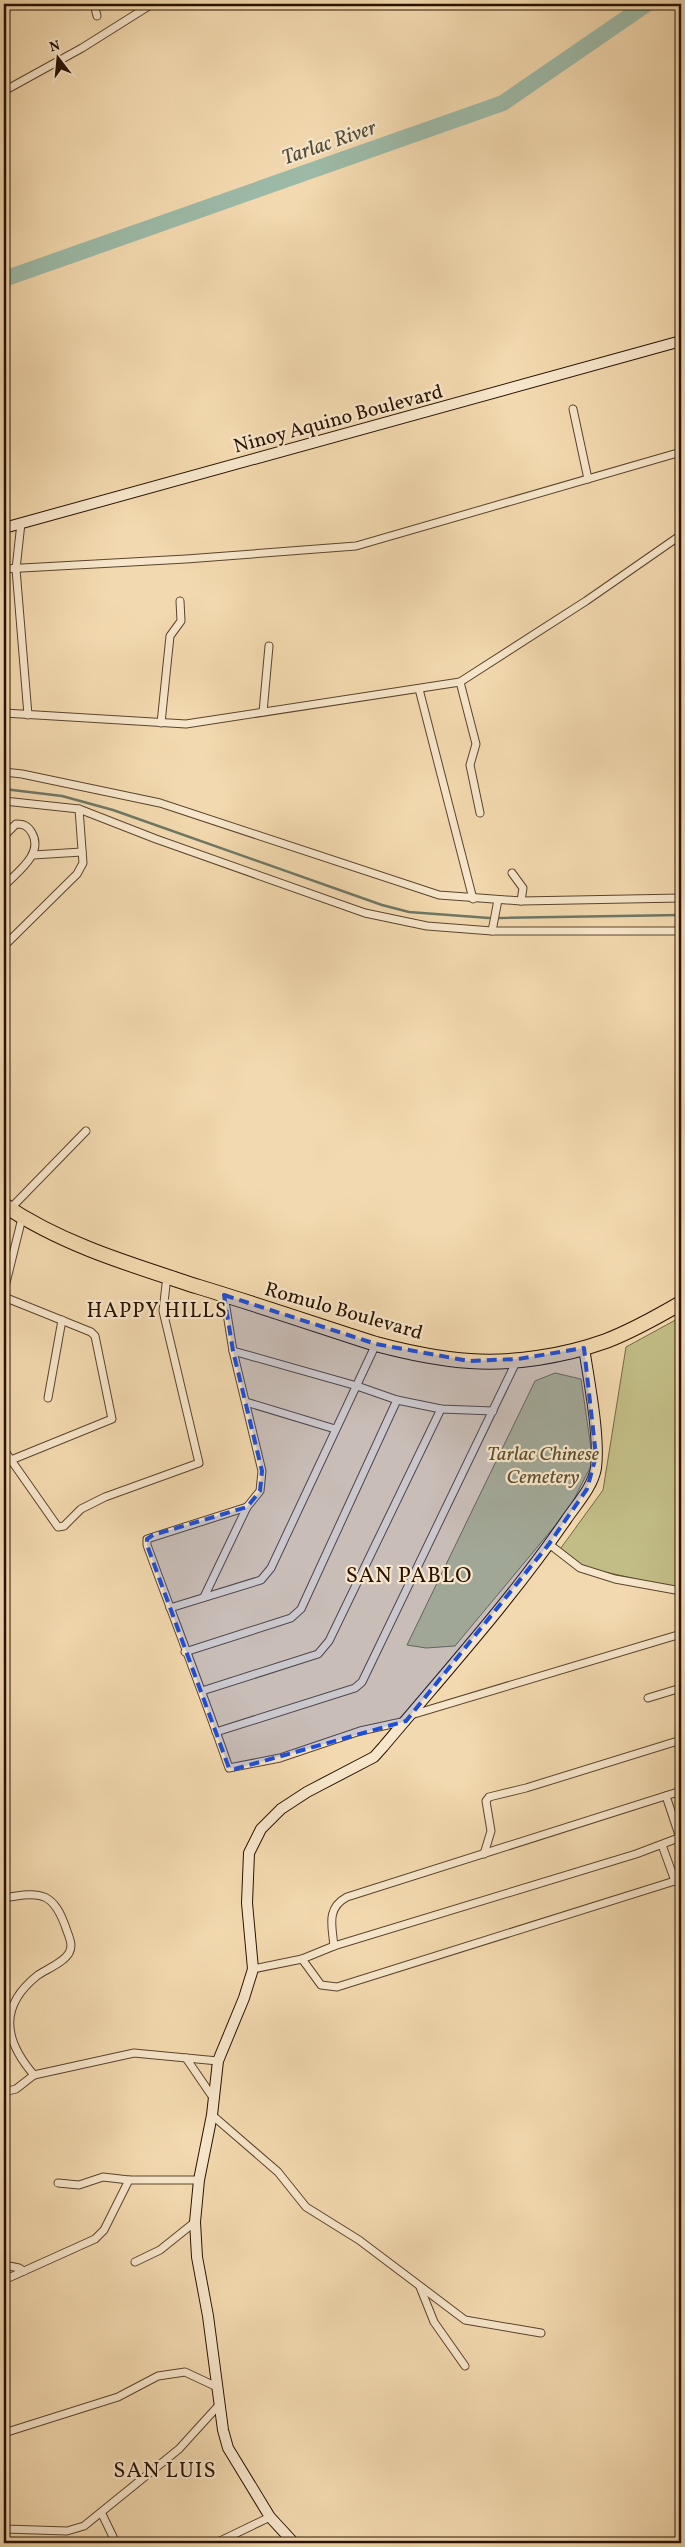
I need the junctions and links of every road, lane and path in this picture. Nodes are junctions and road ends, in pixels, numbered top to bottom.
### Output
1 (94, 4) edge
2 (152, 4) edge
3 (97, 16) dead end
4 (4, 91) edge
5 (681, 342) edge
6 (573, 409) dead end
7 (681, 452) edge
8 (588, 479) junction
9 (21, 523) junction
10 (4, 528) edge
11 (681, 535) edge
12 (4, 569) edge
13 (16, 569) junction
14 (180, 601) dead end
15 (269, 646) dead end
16 (460, 682) junction
17 (419, 689) junction
18 (263, 712) junction
19 (4, 713) edge
20 (28, 715) junction
21 (161, 723) junction
22 (4, 772) edge
23 (4, 801) edge
24 (79, 809) junction
25 (480, 813) dead end
26 (4, 836) edge
27 (82, 852) junction
28 (33, 855) junction
29 (512, 873) dead end
30 (4, 886) edge
31 (681, 898) edge
32 (473, 899) junction
33 (498, 900) junction
34 (521, 901) junction
35 (492, 931) junction
36 (681, 931) edge
37 (4, 946) edge
38 (86, 1131) dead end
39 (7, 1207) edge
40 (22, 1218) junction
41 (167, 1276) junction
42 (4, 1291) edge
43 (224, 1295) junction
44 (4, 1297) edge
45 (681, 1303) edge
46 (62, 1320) junction
47 (376, 1344) junction
48 (584, 1348) junction
49 (233, 1351) junction
50 (518, 1359) junction
51 (357, 1386) junction
52 (48, 1398) dead end
53 (397, 1400) junction
54 (246, 1402) junction
55 (441, 1409) junction
56 (492, 1410) junction
57 (335, 1429) junction
58 (4, 1450) edge
59 (11, 1460) junction
60 (247, 1507) junction
61 (549, 1544) junction
62 (681, 1591) edge
63 (204, 1597) junction
64 (170, 1608) junction
65 (681, 1634) edge
66 (185, 1652) junction
67 (681, 1688) edge
68 (202, 1690) junction
69 (648, 1698) dead end
70 (408, 1718) junction
71 (216, 1732) junction
72 (681, 1740) edge
73 (681, 1792) edge
74 (666, 1796) junction
75 (681, 1837) edge
76 (662, 1845) junction
77 (484, 1854) junction
78 (678, 1880) edge
79 (4, 1898) edge
80 (334, 1946) junction
81 (302, 1959) junction
82 (253, 1969) junction
83 (186, 2058) junction
84 (218, 2061) junction
85 (34, 2076) junction
86 (4, 2092) edge
87 (214, 2099) junction
88 (212, 2115) junction
89 (129, 2180) junction
90 (199, 2180) junction
91 (58, 2183) dead end
92 (195, 2222) junction
93 (135, 2262) dead end
94 (4, 2265) edge
95 (24, 2271) junction
96 (4, 2280) edge
97 (420, 2286) junction
98 (541, 2333) dead end
99 (465, 2366) dead end
100 (217, 2387) junction
101 (219, 2405) junction
102 (4, 2434) edge
103 (102, 2514) junction
104 (270, 2517) junction
105 (4, 2529) edge
106 (116, 2543) edge
107 (216, 2543) edge
108 (294, 2543) edge

1 - 3 street
2 - 4 street
5 - 9 street, Ninoy Aquino Boulevard
6 - 8 street
7 - 8 street
8 - 13 street
9 - 10 street, Ninoy Aquino Boulevard
9 - 13 street
11 - 16 street
12 - 13 street
13 - 20 street
14 - 21 street
15 - 18 street
16 - 17 street
16 - 25 street
17 - 18 street
17 - 32 street
18 - 21 street
19 - 20 street
20 - 21 street
22 - 32 street
23 - 24 street
24 - 27 street
24 - 35 street
26 - 28 street
27 - 28 street
27 - 37 street
28 - 30 street
29 - 34 street
31 - 34 street
32 - 33 street
33 - 34 street
33 - 35 street
35 - 36 street
38 - 39 street
39 - 40 highway, Romulo Boulevard
40 - 41 highway, Romulo Boulevard
40 - 42 street
41 - 43 highway, Romulo Boulevard
41 - 59 street
43 - 47 highway, Romulo Boulevard
43 - 49 street
44 - 46 street
45 - 48 highway, Romulo Boulevard
46 - 52 street
46 - 59 street
47 - 50 highway, Romulo Boulevard
47 - 51 street
48 - 50 highway, Romulo Boulevard
48 - 61 street
49 - 51 street
49 - 54 street
50 - 56 street
51 - 53 street
51 - 57 street
53 - 55 street
53 - 66 street
54 - 57 street
54 - 60 street
55 - 56 street
55 - 68 street
56 - 71 street
57 - 63 street
58 - 59 street
60 - 63 street
60 - 64 street
61 - 62 street
61 - 70 street
63 - 64 street
64 - 66 street
65 - 70 street
66 - 68 street
67 - 69 street
68 - 71 street
70 - 71 street
70 - 82 street
72 - 77 street
73 - 74 street
74 - 75 street
74 - 77 street
75 - 76 street
76 - 78 street
76 - 80 street
77 - 80 street
78 - 81 street
79 - 85 street
80 - 81 street
81 - 82 street
82 - 84 street
83 - 84 street
83 - 85 street
83 - 87 street
84 - 87 street
85 - 86 street
87 - 88 street
88 - 90 street
88 - 97 street
89 - 90 street
89 - 91 street
89 - 95 street
90 - 92 street
92 - 93 street
92 - 100 street
94 - 95 street
95 - 96 street
97 - 98 street
97 - 99 street
100 - 101 street
100 - 102 street
101 - 103 street
101 - 104 street
103 - 105 street
103 - 106 street
104 - 107 street
104 - 108 street

